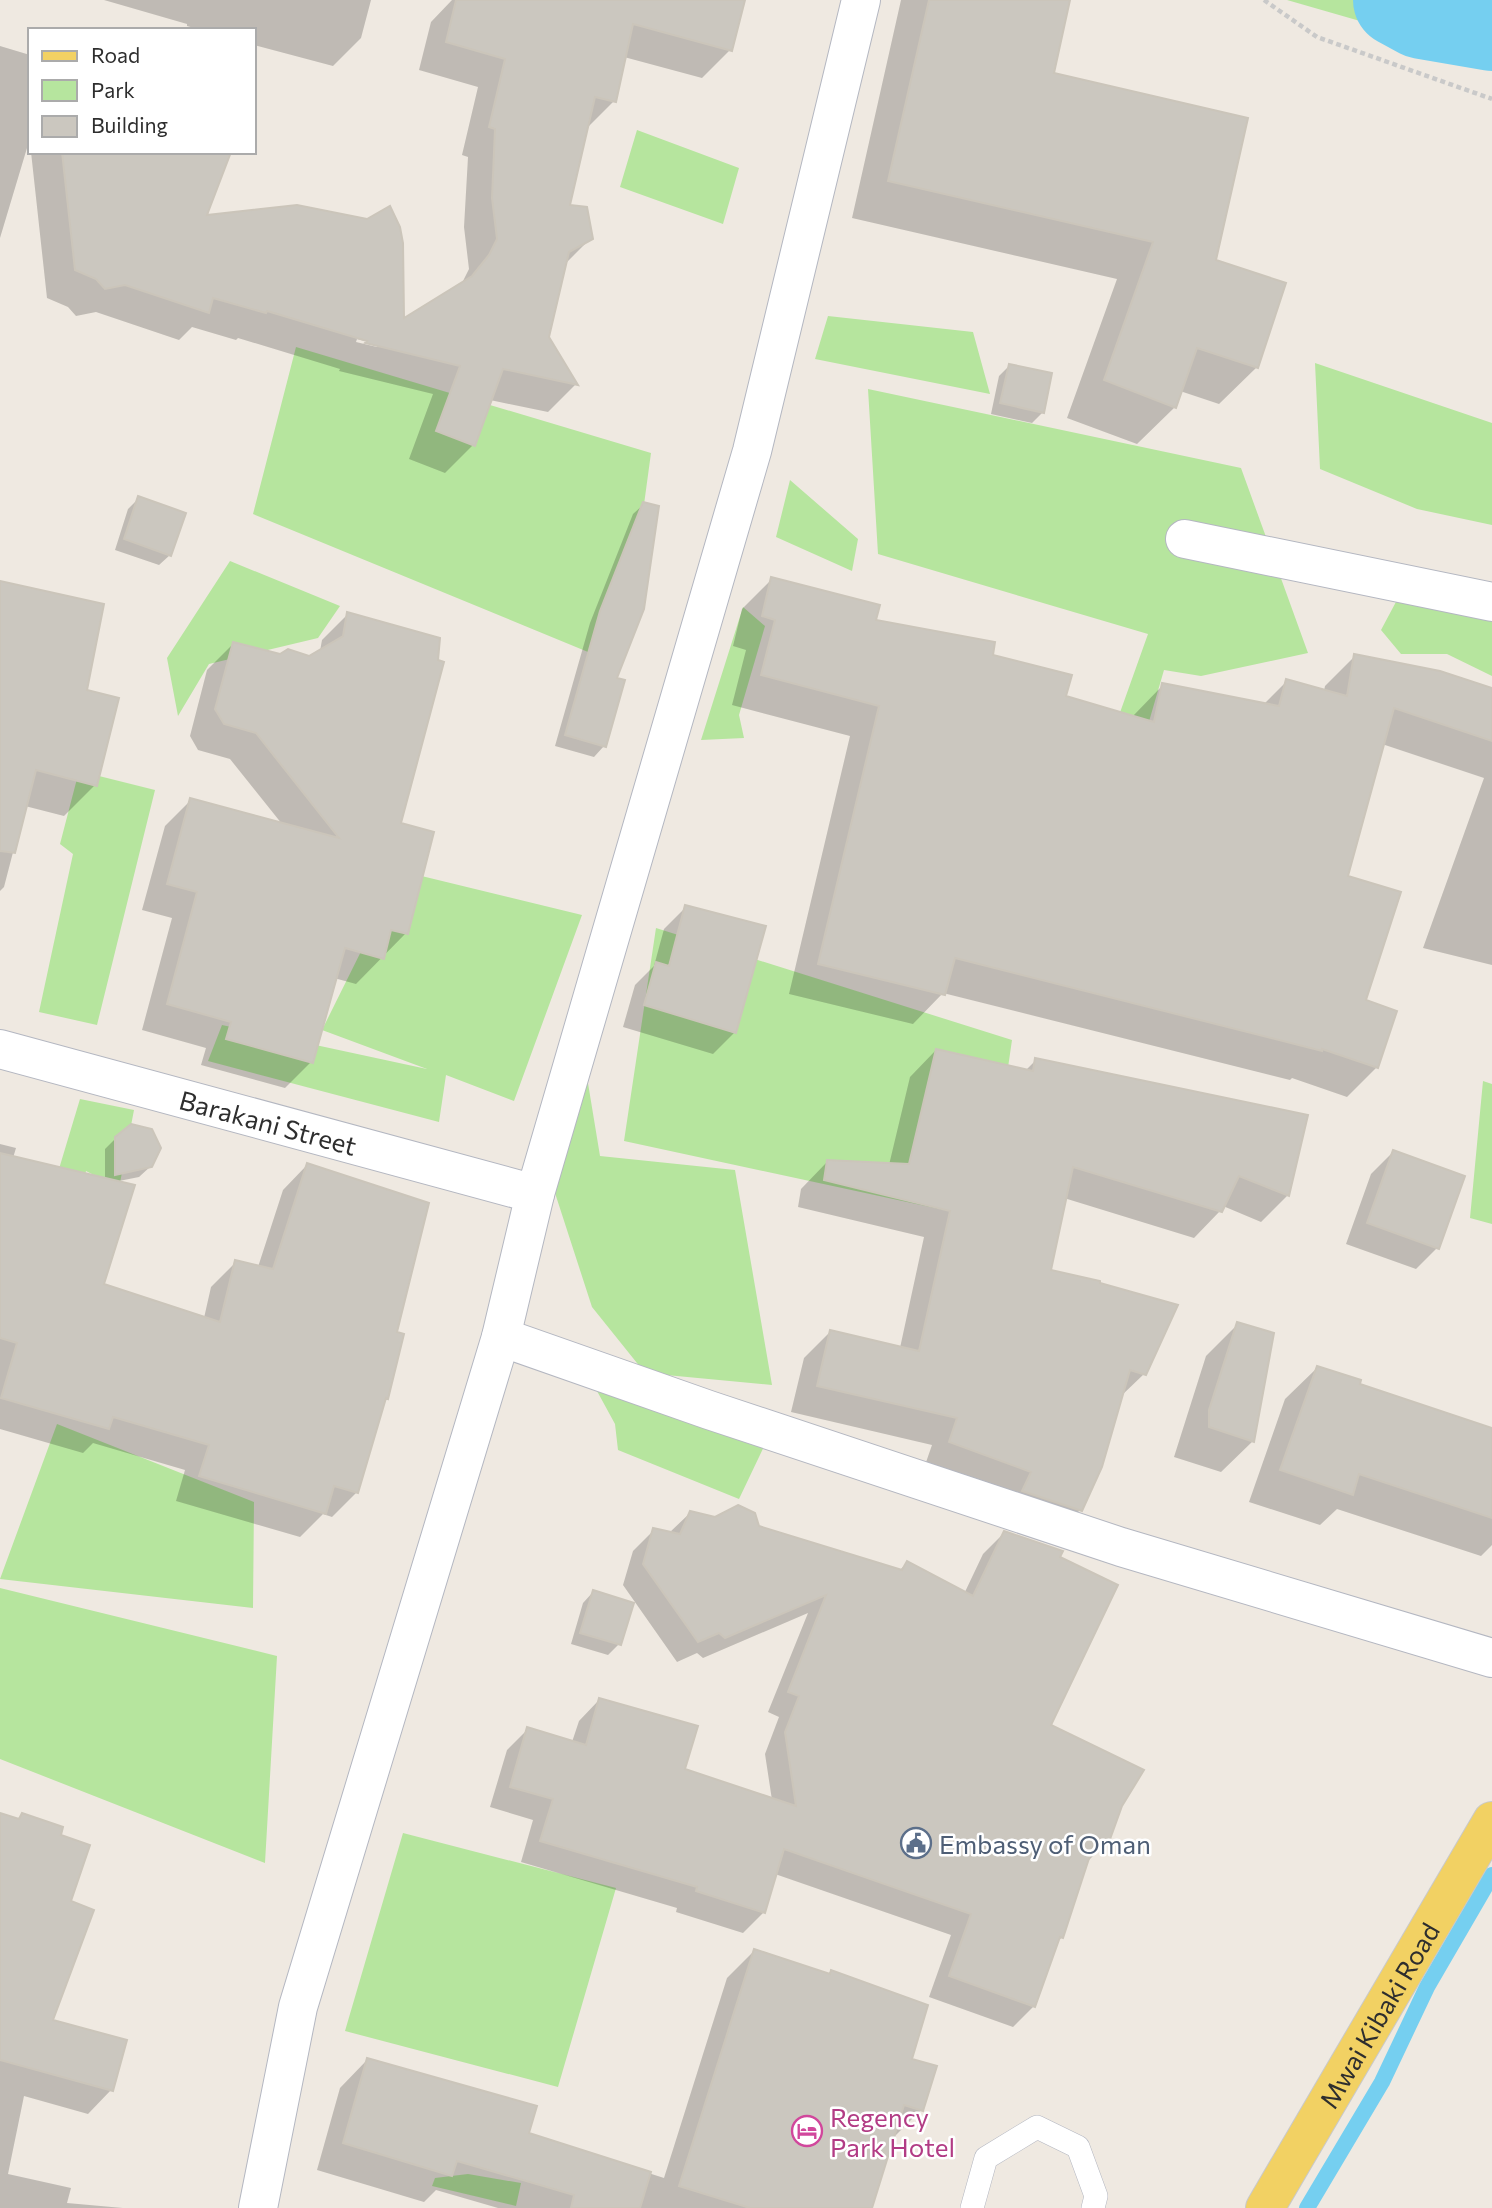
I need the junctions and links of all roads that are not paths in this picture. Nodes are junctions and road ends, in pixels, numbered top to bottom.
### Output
1 (861, 0) edge
2 (1185, 540) dead end
3 (1492, 602) edge
4 (0, 1049) edge
5 (536, 1194) junction
6 (501, 1337) junction
7 (1492, 1658) edge
8 (1492, 1821) edge
9 (258, 2208) edge
10 (972, 2208) edge
11 (1093, 2208) edge
12 (1265, 2208) edge

1 - 5 street
2 - 3 street
4 - 5 street, Barakani Street
5 - 6 street
6 - 7 street
6 - 9 street
8 - 12 main road, Mwai Kibaki Road
10 - 11 lane

